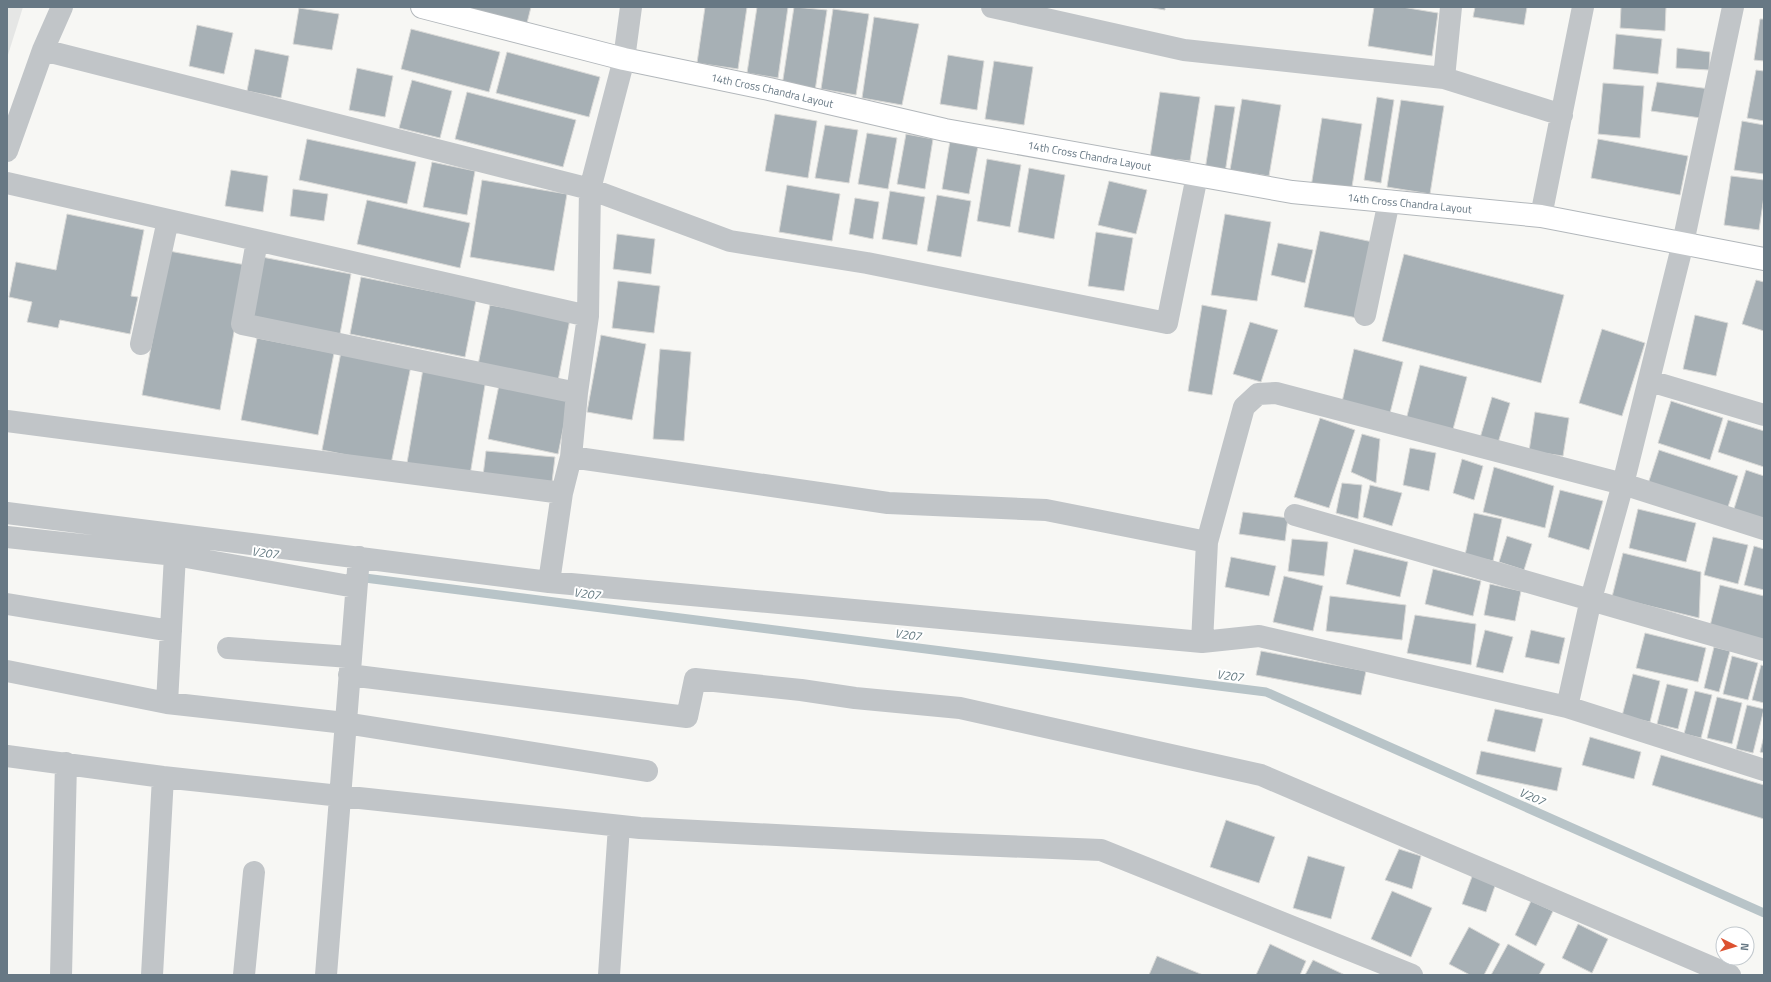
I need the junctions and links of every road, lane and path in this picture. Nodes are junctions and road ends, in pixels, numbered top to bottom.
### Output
1 (62, 7) edge
2 (422, 7) edge
3 (631, 7) edge
4 (992, 7) edge
5 (1451, 7) edge
6 (1583, 7) edge
7 (1733, 7) edge
8 (43, 50) junction
9 (624, 59) junction
10 (1444, 78) junction
11 (1562, 115) junction
12 (7, 151) edge
13 (1197, 176) junction
14 (7, 183) edge
15 (590, 188) junction
16 (1389, 202) junction
17 (1541, 216) junction
18 (168, 220) junction
19 (257, 241) junction
20 (1684, 243) junction
21 (1764, 259) edge
22 (1365, 315) dead end
23 (588, 316) junction
24 (141, 344) dead end
25 (1650, 381) junction
26 (577, 393) junction
27 (1764, 415) edge
28 (7, 421) edge
29 (571, 457) junction
30 (1624, 484) junction
31 (562, 493) junction
32 (7, 513) edge
33 (1295, 515) dead end
34 (1764, 529) edge
35 (7, 537) edge
36 (1207, 542) junction
37 (175, 555) junction
38 (358, 560) junction
39 (549, 582) junction
40 (356, 586) junction
41 (1591, 599) junction
42 (7, 604) edge
43 (171, 631) junction
44 (1202, 642) junction
45 (228, 648) dead end
46 (1764, 650) edge
47 (350, 666) junction
48 (7, 674) edge
49 (167, 703) junction
50 (1567, 707) junction
51 (345, 723) junction
52 (7, 756) edge
53 (66, 763) junction
54 (1764, 770) edge
55 (647, 771) dead end
56 (163, 777) junction
57 (340, 796) junction
58 (619, 826) junction
59 (254, 872) dead end
60 (61, 975) edge
61 (152, 975) edge
62 (244, 975) edge
63 (326, 975) edge
64 (609, 975) edge
65 (1412, 975) edge
66 (1730, 975) edge

1 - 8 street
2 - 9 main road, 14th Cross Chandra Layout
3 - 9 street
4 - 10 street
5 - 10 street
6 - 11 street
7 - 20 street
8 - 12 street
8 - 15 street
9 - 13 main road, 14th Cross Chandra Layout
9 - 15 street
10 - 11 street
11 - 17 street
13 - 15 street
13 - 16 main road, 14th Cross Chandra Layout
14 - 18 street
15 - 23 street
16 - 17 main road, 14th Cross Chandra Layout
16 - 22 street
17 - 20 main road, 14th Cross Chandra Layout
18 - 19 street
18 - 24 street
19 - 23 street
19 - 26 street
20 - 21 main road, 14th Cross Chandra Layout
20 - 25 street
23 - 26 street
25 - 27 street
25 - 30 street
26 - 29 street
28 - 31 street
29 - 31 street
29 - 36 street
30 - 34 street
30 - 36 street
30 - 41 street
31 - 39 street
32 - 38 street
33 - 41 street
35 - 37 street
36 - 44 street
37 - 40 street
37 - 43 street
38 - 39 street
38 - 40 street
39 - 44 street
40 - 47 street
41 - 46 street
41 - 50 street
42 - 43 street
43 - 49 street
44 - 50 street
45 - 47 street
47 - 51 street
47 - 66 street
48 - 49 street
49 - 51 street
50 - 54 street
51 - 55 street
51 - 57 street
52 - 53 street
53 - 56 street
53 - 60 street
56 - 57 street
56 - 61 street
57 - 58 street
57 - 63 street
58 - 64 street
58 - 65 street
59 - 62 street

